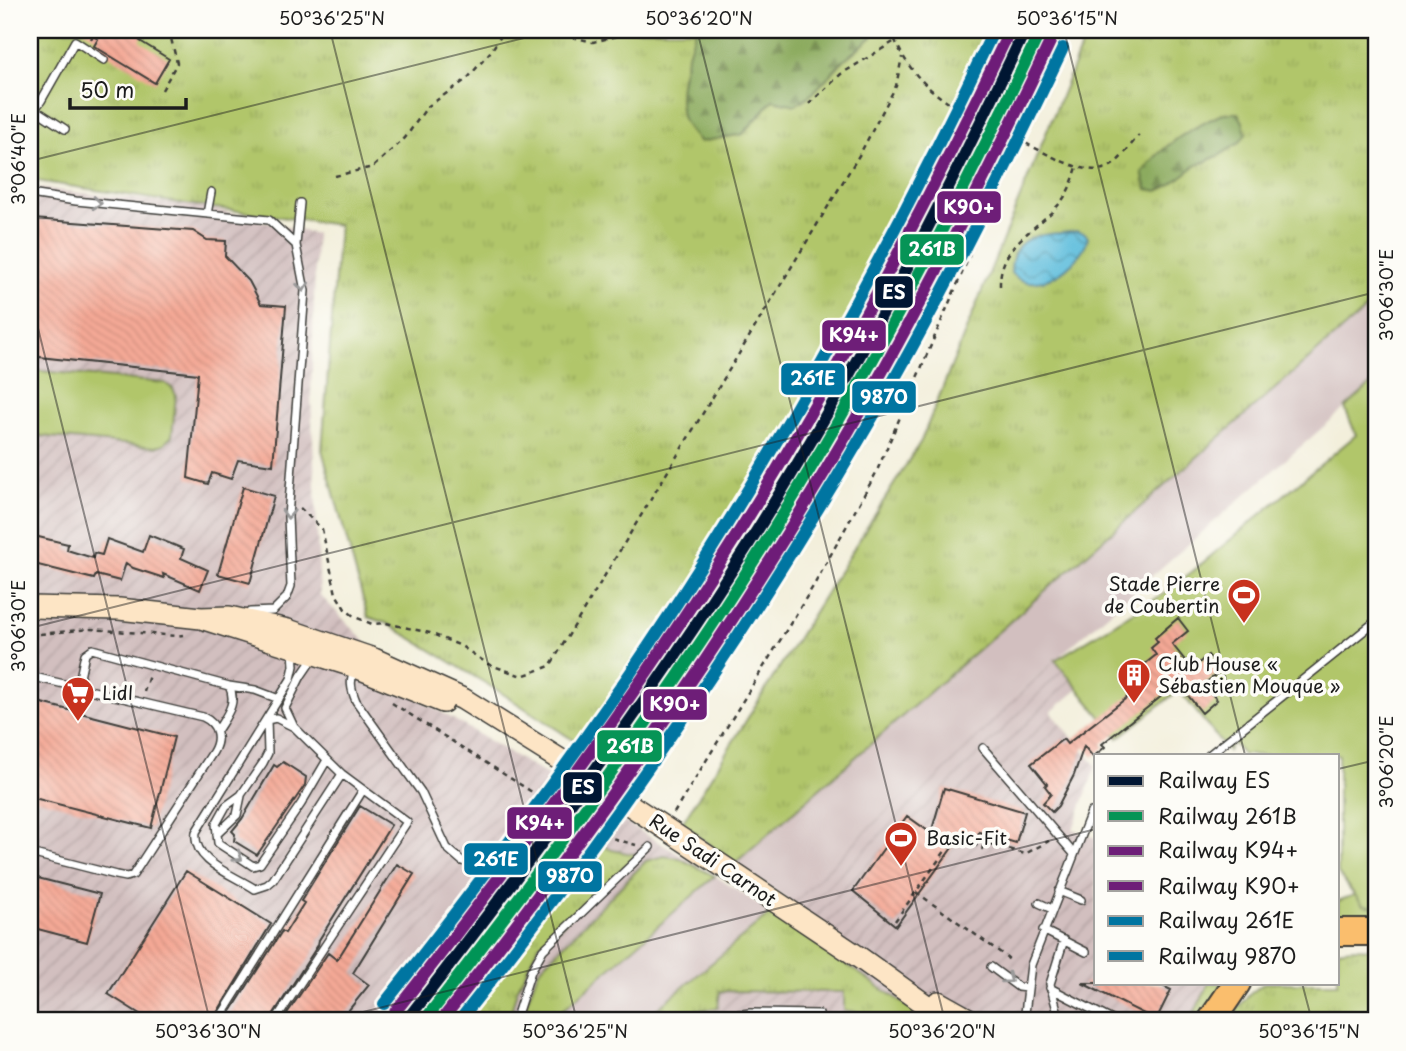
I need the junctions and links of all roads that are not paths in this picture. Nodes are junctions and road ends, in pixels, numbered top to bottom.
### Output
1 (104, 60) dead end
2 (32, 112) edge
3 (65, 129) dead end
4 (211, 192) dead end
5 (30, 194) edge
6 (300, 204) dead end
7 (207, 214) junction
8 (296, 245) junction
9 (30, 607) edge
10 (72, 609) junction
11 (30, 616) edge
12 (1376, 621) edge
13 (191, 622) junction
14 (295, 640) junction
15 (318, 647) junction
16 (356, 667) junction
17 (30, 676) edge
18 (229, 686) junction
19 (78, 687) junction
20 (279, 699) junction
21 (495, 719) junction
22 (267, 720) junction
23 (294, 727) junction
24 (217, 731) junction
25 (983, 748) dead end
26 (1210, 754) edge
27 (327, 760) junction
28 (342, 774) junction
29 (363, 790) junction
30 (241, 795) junction
31 (1091, 812) dead end
32 (217, 834) junction
33 (650, 847) road end
34 (30, 853) edge
35 (1074, 854) junction
36 (512, 858) dead end
37 (1059, 891) junction
38 (1081, 900) dead end
39 (1039, 903) dead end
40 (1052, 909) junction
41 (1043, 930) junction
42 (1340, 932) edge
43 (1376, 932) edge
44 (1063, 940) junction
45 (1086, 952) dead end
46 (860, 958) junction
47 (991, 967) dead end
48 (1236, 984) edge
49 (1027, 985) junction
50 (1051, 988) junction
51 (218, 1021) edge
52 (275, 1021) edge
53 (515, 1021) edge
54 (690, 1021) edge
55 (819, 1021) edge
56 (948, 1021) edge
57 (972, 1021) edge
58 (1024, 1021) edge
59 (1060, 1021) edge
60 (1114, 1021) edge
61 (1211, 1021) edge

1 - 2 lane
2 - 3 lane
4 - 7 lane
5 -> 7 lane
6 - 8 lane
7 - 8 lane
8 -> 13 lane
9 - 10 main road, Rue Sadi Carnot
10 - 11 main road, Rue Sadi Carnot
10 - 13 main road, Rue Sadi Carnot
12 - 26 lane
13 - 14 main road, Rue Sadi Carnot
14 - 15 main road, Rue Sadi Carnot
14 - 20 lane
15 - 16 main road, Rue Sadi Carnot
15 - 21 main road, Rue Sadi Carnot
15 - 23 lane
16 - 21 main road, Rue Sadi Carnot
16 - 36 lane
17 - 19 lane
18 - 19 lane
18 - 20 lane
18 - 24 lane
19 - 24 lane
20 - 22 lane
21 - 46 main road, Rue Sadi Carnot
22 - 23 lane
22 - 28 lane
22 - 30 lane
23 - 27 lane
24 - 34 lane
25 - 35 lane
27 - 28 lane
32 -> 27 lane
28 - 29 lane
29 - 51 lane
29 - 52 lane
30 - 32 lane
30 - 32 lane
31 - 35 lane
33 - 53 lane
35 - 37 lane
37 - 38 lane
37 - 40 lane
39 - 40 lane
40 - 41 lane
41 - 44 lane
41 - 49 lane
42 - 43 highway
44 - 45 lane
44 - 50 lane
46 - 56 main road, Rue Sadi Carnot
46 - 57 main road, Rue Sadi Carnot
47 -> 49 lane
48 - 61 highway
49 - 58 lane
50 - 59 lane
50 - 60 lane
54 - 55 lane

